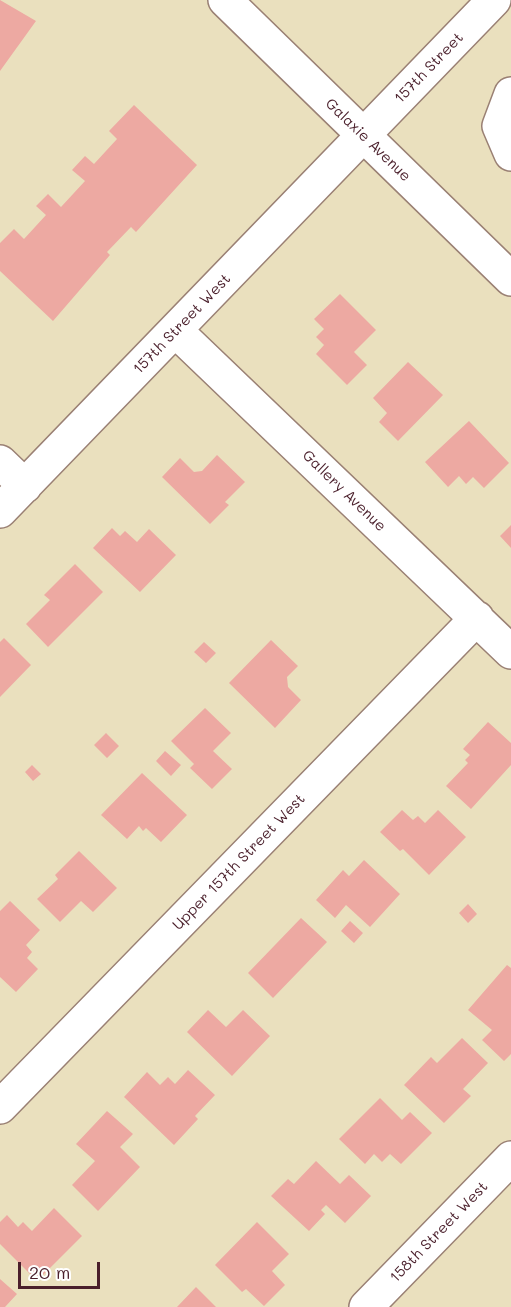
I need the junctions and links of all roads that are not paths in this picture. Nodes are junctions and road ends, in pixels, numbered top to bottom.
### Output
1 (225, 0) edge
2 (494, 0) edge
3 (511, 93) edge
4 (364, 136) junction
5 (511, 154) edge
6 (511, 279) edge
7 (176, 331) junction
8 (0, 462) edge
9 (25, 486) junction
10 (0, 512) edge
11 (477, 618) junction
12 (511, 652) edge
13 (0, 1107) edge
14 (511, 1158) edge
15 (366, 1307) edge

1 - 4 street, Galaxie Avenue
2 - 4 street, 157th Street
3 - 5 street
4 - 6 street, Galaxie Avenue
4 - 7 street, 157th Street West
7 - 9 street, 157th Street West
7 - 11 street, Gallery Avenue
8 - 9 street
9 - 10 street, 157th Street West
11 - 12 street, Gallery Avenue
11 - 13 street, Upper 157th Street West
14 - 15 street, 158th Street West

